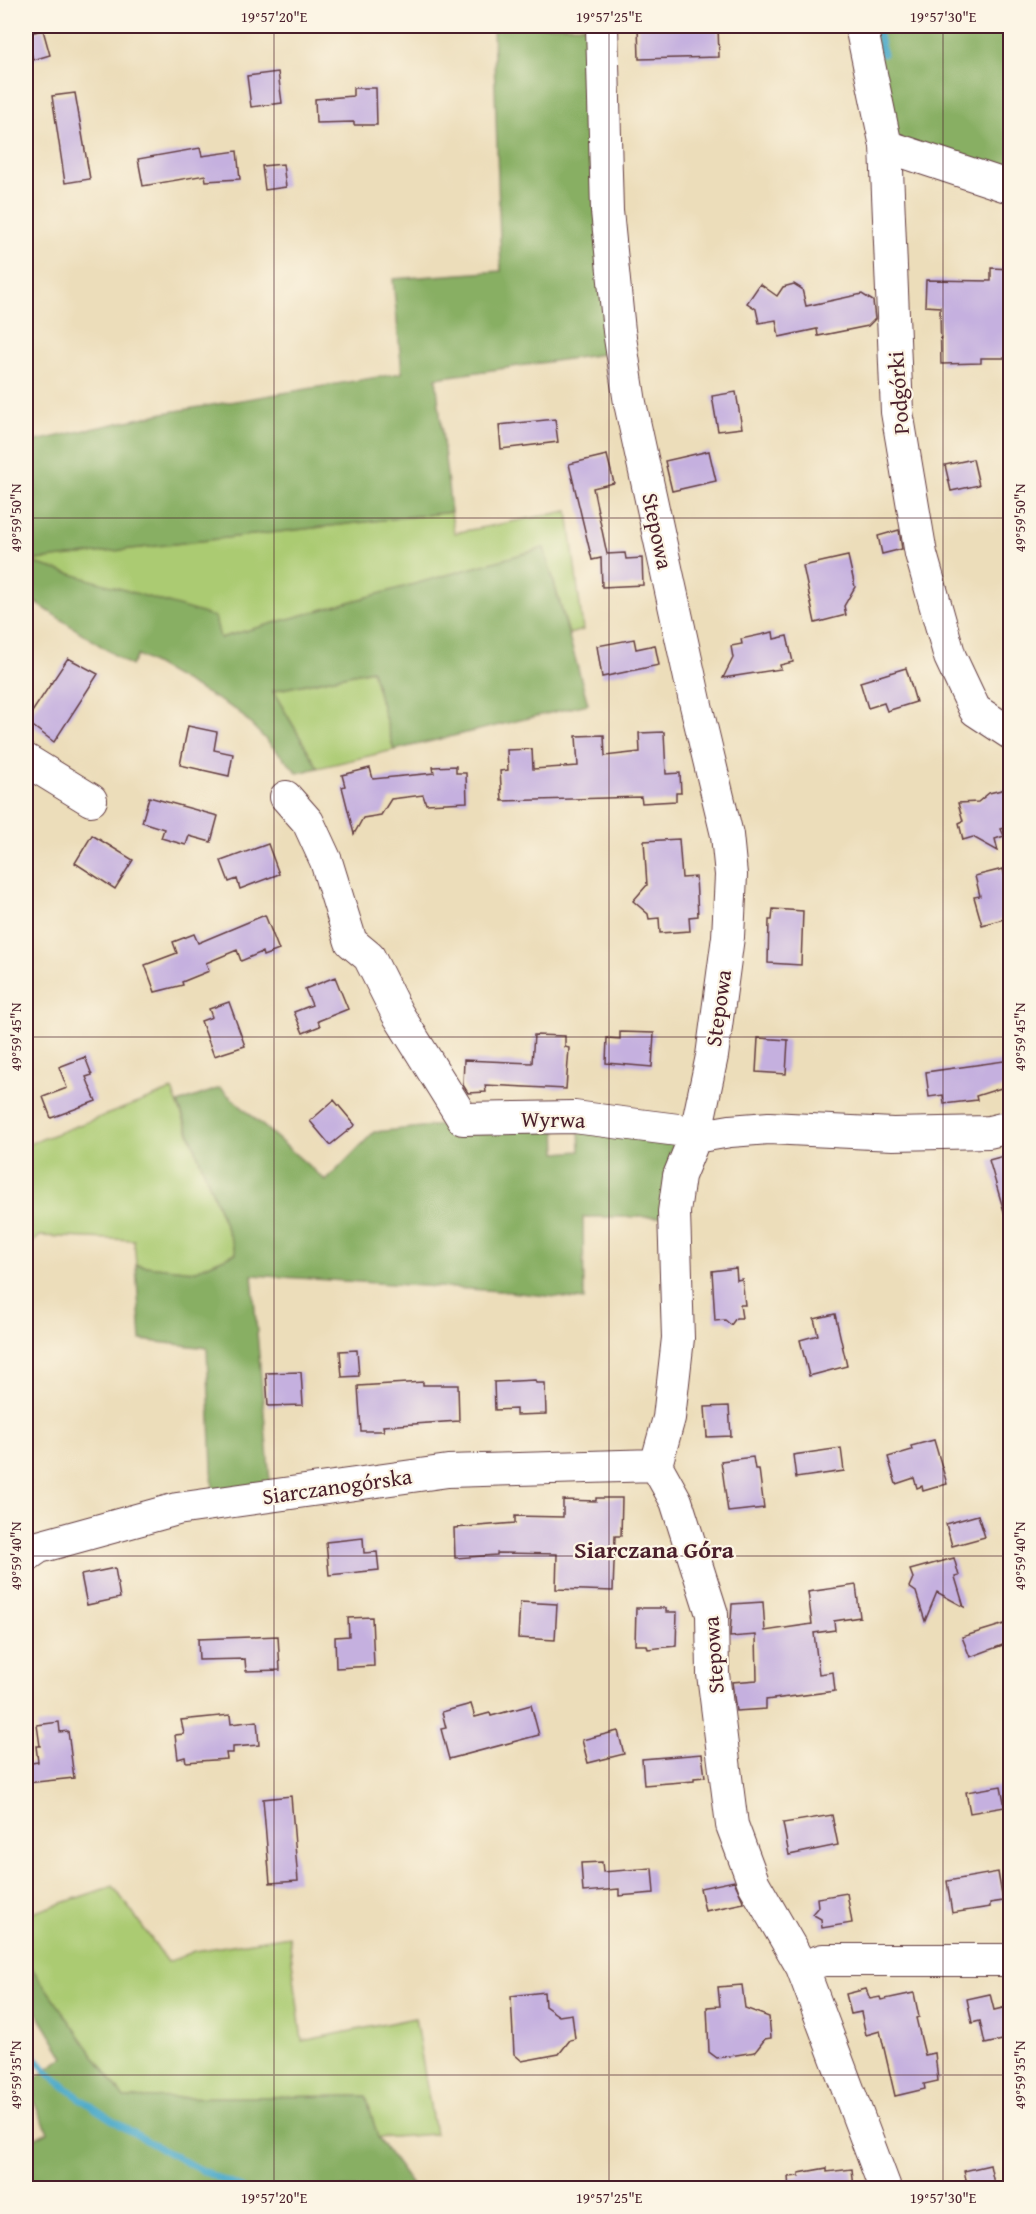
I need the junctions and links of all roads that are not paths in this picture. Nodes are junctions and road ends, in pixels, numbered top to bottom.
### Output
1 (602, 26) edge
2 (861, 26) edge
3 (886, 146) junction
4 (1011, 187) edge
5 (1011, 733) edge
6 (26, 760) edge
7 (286, 797) dead end
8 (91, 800) dead end
9 (1011, 1127) edge
10 (695, 1137) junction
11 (656, 1465) junction
12 (26, 1556) edge
13 (1011, 1959) edge
14 (802, 1967) junction
15 (885, 2188) edge

1 - 10 street, Stepowa
2 - 3 street, Podgórki
3 - 4 street
3 - 5 street, Podgórki
6 - 8 street
7 - 10 street, Wyrwa
9 - 10 street, Wyrwa
10 - 11 street, Stepowa
11 - 12 street, Siarczanogórska
11 - 14 street, Stepowa
13 - 14 street
14 - 15 street, Stepowa

